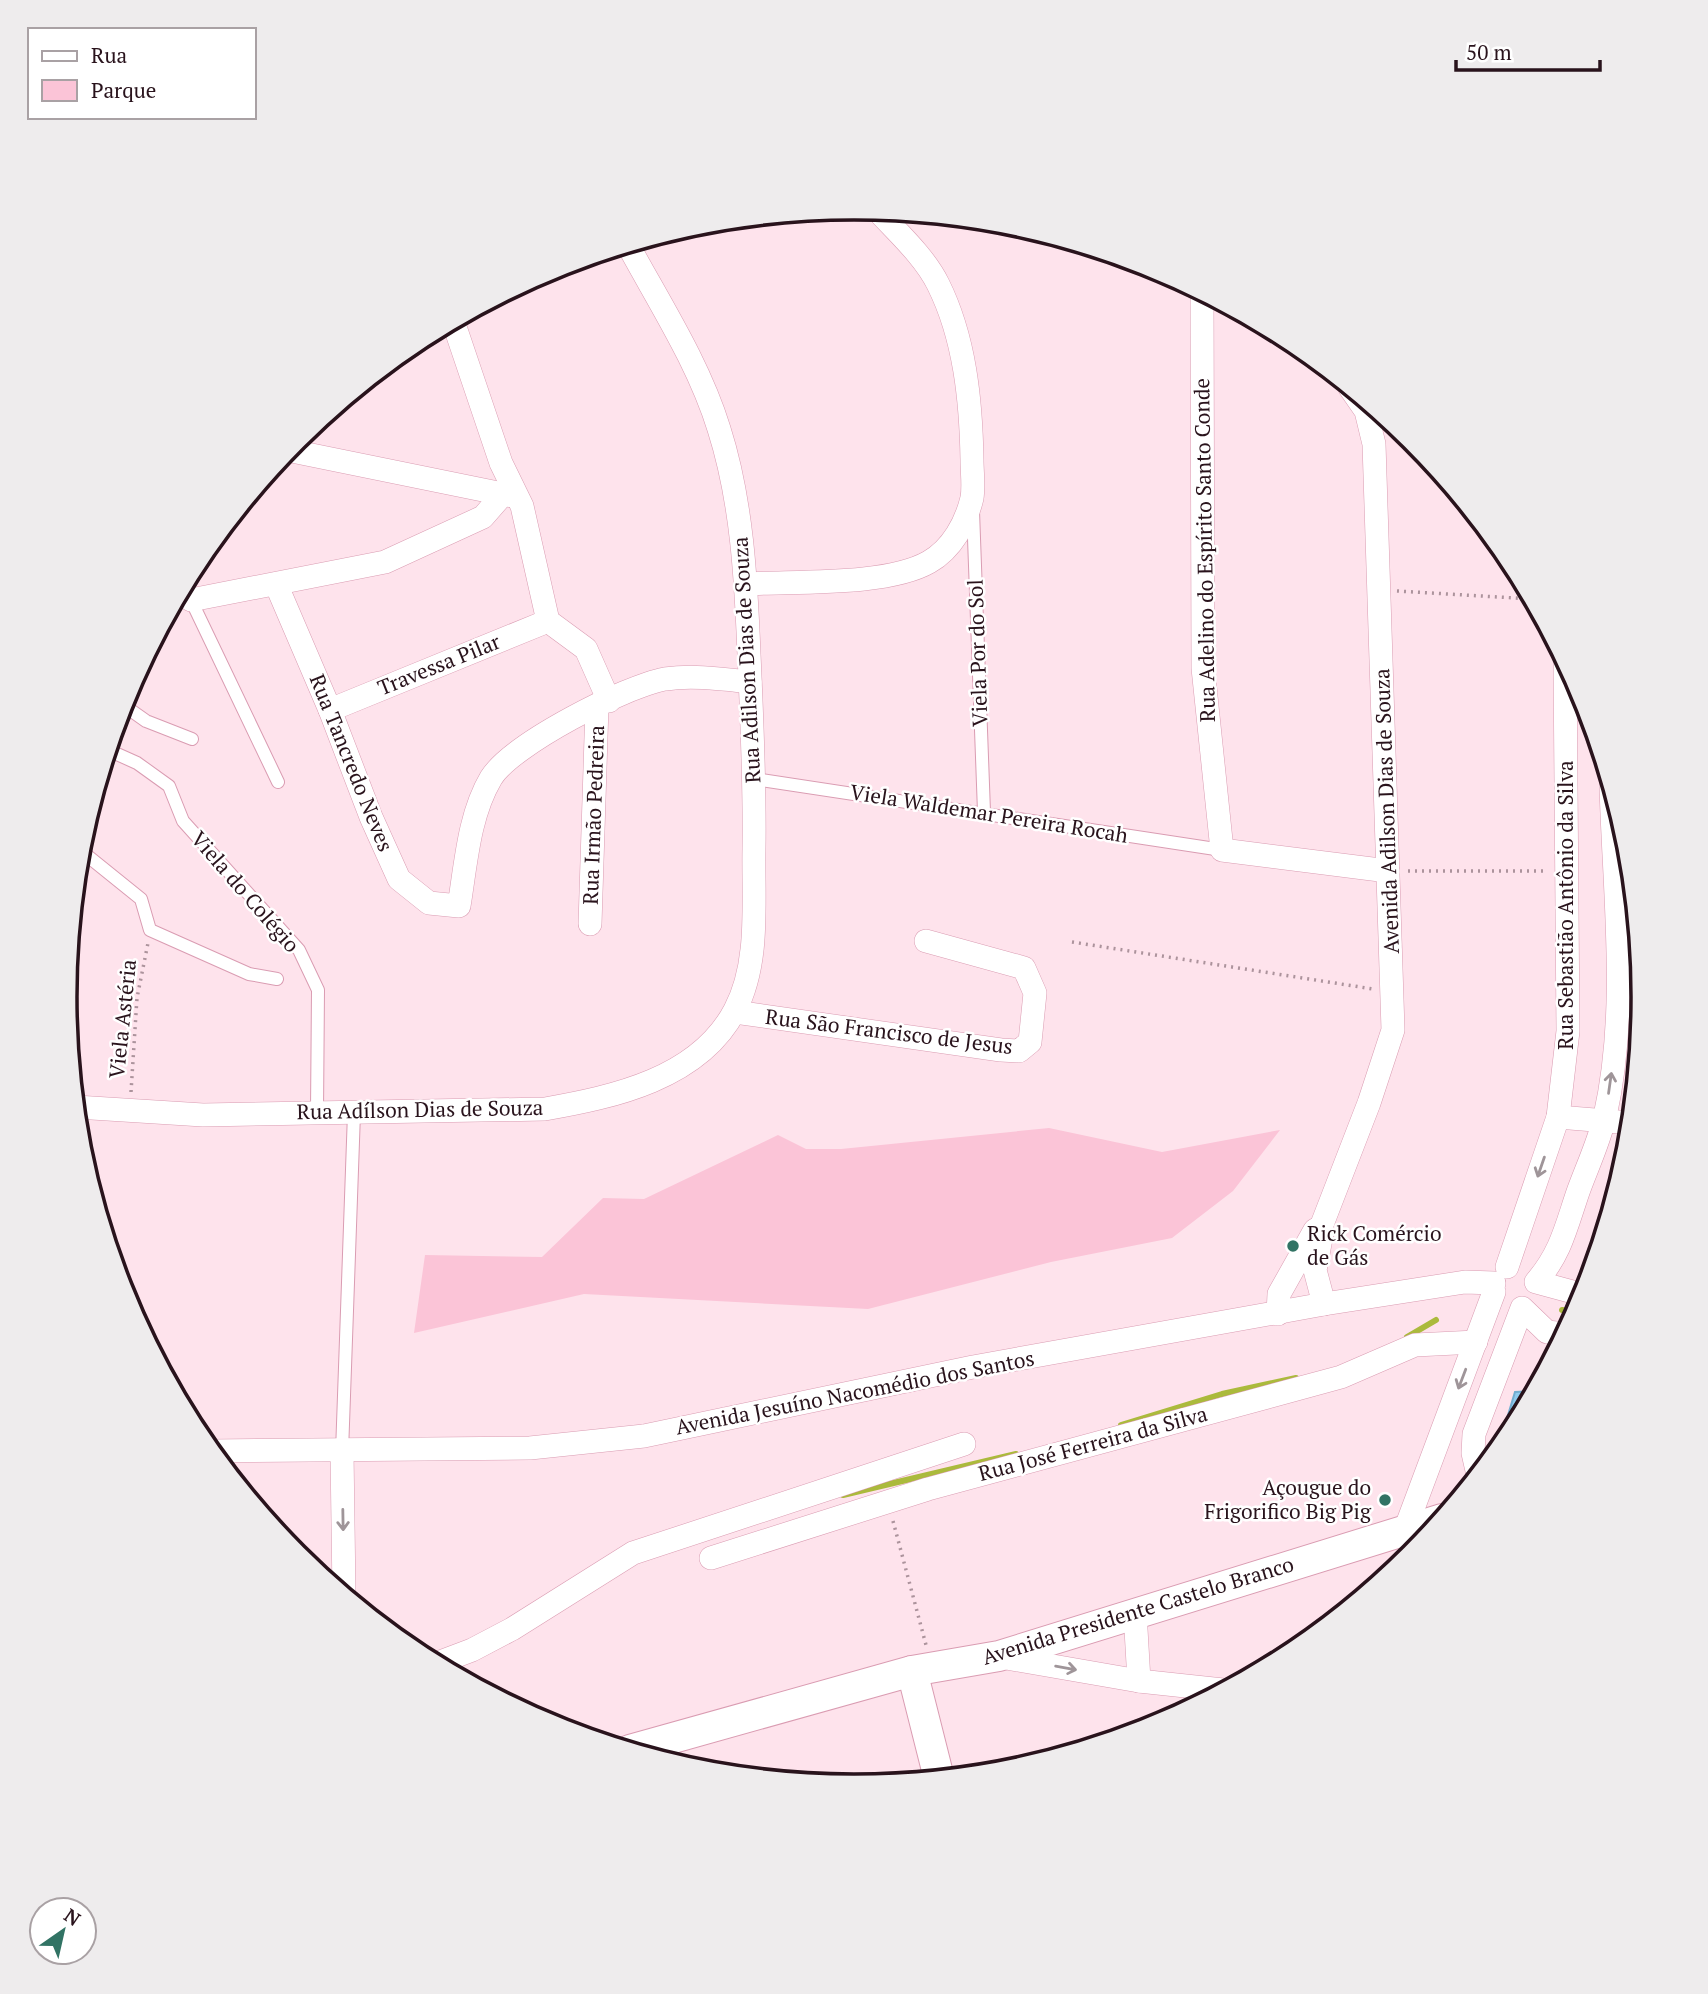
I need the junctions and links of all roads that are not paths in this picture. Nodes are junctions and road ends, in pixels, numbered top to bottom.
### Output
1 (888, 221) edge
2 (632, 252) edge
3 (1202, 302) edge
4 (456, 330) edge
5 (1367, 414) edge
6 (300, 453) edge
7 (973, 495) junction
8 (511, 496) junction
9 (276, 584) junction
10 (746, 584) junction
11 (189, 596) edge
12 (187, 598) edge
13 (548, 621) junction
14 (750, 682) junction
15 (1565, 685) edge
16 (603, 704) junction
17 (330, 710) junction
18 (132, 711) edge
19 (192, 739) dead end
20 (116, 754) edge
21 (755, 779) junction
22 (278, 782) dead end
23 (984, 812) junction
24 (1612, 828) edge
25 (1222, 850) junction
26 (90, 858) edge
27 (1388, 871) junction
28 (590, 924) dead end
29 (926, 941) dead end
30 (277, 979) dead end
31 (735, 1012) junction
32 (86, 1108) edge
33 (317, 1112) junction
34 (354, 1113) junction
35 (1558, 1117) junction
36 (1604, 1119) junction
37 (1620, 1121) edge
38 (1321, 1227) junction
39 (1498, 1281) junction
40 (1536, 1282) junction
41 (1573, 1292) edge
42 (1324, 1304) junction
43 (1522, 1308) junction
44 (1278, 1314) junction
45 (1555, 1333) edge
46 (1476, 1342) junction
47 (964, 1444) dead end
48 (224, 1451) edge
49 (342, 1452) junction
50 (1475, 1463) edge
51 (1423, 1525) edge
52 (1405, 1530) junction
53 (711, 1558) dead end
54 (344, 1583) edge
55 (1135, 1612) junction
56 (999, 1656) junction
57 (448, 1659) edge
58 (922, 1670) junction
59 (1139, 1681) junction
60 (1208, 1688) edge
61 (646, 1746) edge
62 (938, 1769) edge

1 - 7 street
2 - 10 street, Rua Adilson Dias de Souza
3 - 25 street, Rua Adelino do Espírito Santo Conde
4 - 8 street
5 - 27 street, Avenida Adilson Dias de Souza
6 - 8 street
7 - 10 street
7 - 23 lane, Viela Por do Sol
8 - 9 street
8 - 13 street
9 - 11 street
9 - 17 street, Rua Tancredo Neves
10 - 14 street, Rua Adilson Dias de Souza
12 - 22 lane
13 - 16 street
13 - 17 street, Travessa Pilar
14 - 16 street
14 - 21 street, Rua Adilson Dias de Souza
15 - 35 street, Rua Sebastião Antônio da Silva
16 - 17 street, Rua Tancredo Neves
16 - 28 street, Rua Irmão Pedreira
18 - 19 lane
20 - 33 lane, Viela do Colégio
21 - 23 lane, Viela Waldemar Pereira Rocah
21 - 31 street, Rua Adilson Dias de Souza
23 - 25 lane, Viela Waldemar Pereira Rocah
36 -> 24 street
25 - 27 street
26 - 30 lane
27 - 38 street, Avenida Adilson Dias de Souza
29 - 31 street, Rua São Francisco de Jesus
31 - 34 street, Rua Adílson Dias de Souza
32 - 33 street, Rua Adílson Dias de Souza
33 - 34 street, Rua Adílson Dias de Souza
34 - 49 lane
35 - 36 street
35 -> 39 street, Rua Sebastião Antônio da Silva
36 - 37 street
36 - 40 street
38 - 42 street, Avenida Adilson Dias de Souza
38 - 44 street, Avenida Adilson Dias de Souza
39 - 40 street
39 - 42 street, Avenida Jesuíno Nacomédio dos Santos
39 - 43 street
39 - 46 street, Rua Sebastião Antônio da Silva
40 - 41 street
40 - 43 street
42 - 44 street, Avenida Jesuíno Nacomédio dos Santos
43 - 45 street
43 - 50 street
44 - 49 street, Avenida Jesuíno Nacomédio dos Santos
46 -> 52 street, Rua Sebastião Antônio da Silva
46 - 53 street, Rua José Ferreira da Silva
47 - 57 street, Rua José Ferreira da Silva
48 - 49 street, Avenida Jesuíno Nacomédio dos Santos
49 -> 54 street
51 - 52 street, Avenida Presidente Castelo Branco
52 - 55 street, Avenida Presidente Castelo Branco
55 - 56 street, Avenida Presidente Castelo Branco
55 - 59 street
56 - 58 street, Avenida Presidente Castelo Branco
56 -> 59 street
58 - 61 street, Avenida Presidente Castelo Branco
58 - 62 street
59 - 60 street

